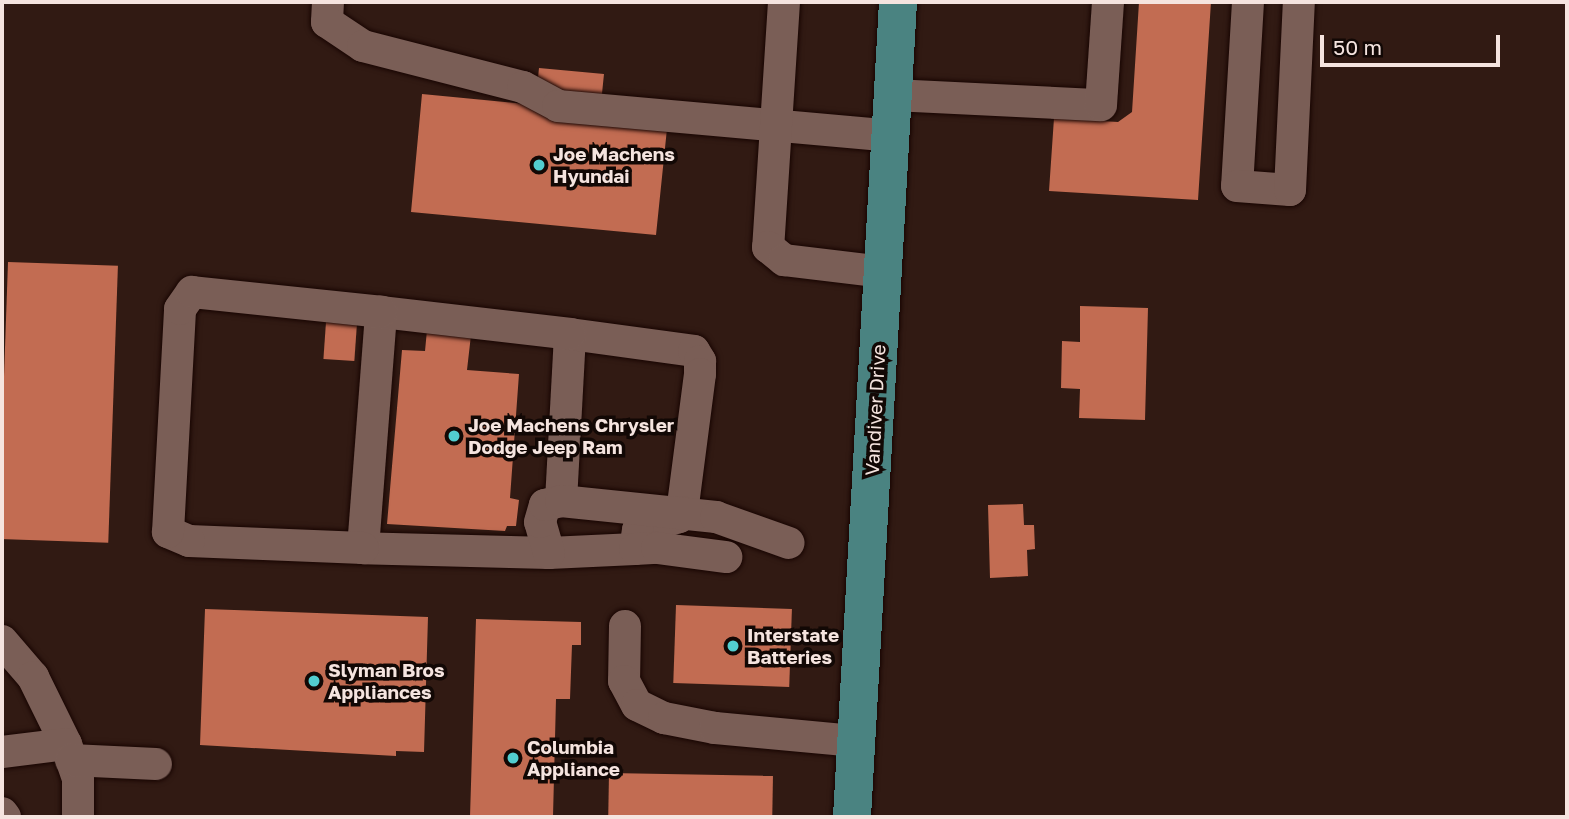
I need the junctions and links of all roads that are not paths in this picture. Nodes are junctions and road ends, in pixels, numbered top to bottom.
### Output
1 (328, 2) edge
2 (783, 2) edge
3 (898, 2) edge
4 (1108, 2) edge
5 (1248, 2) edge
6 (1299, 2) edge
7 (893, 95) junction
8 (776, 126) junction
9 (891, 136) junction
10 (883, 272) junction
11 (381, 312) junction
12 (570, 334) junction
13 (561, 502) junction
14 (682, 512) junction
15 (789, 543) dead end
16 (363, 548) junction
17 (635, 550) junction
18 (549, 553) junction
19 (726, 557) dead end
20 (625, 626) dead end
21 (2, 641) edge
22 (856, 741) junction
23 (2, 752) edge
24 (68, 752) junction
25 (156, 764) dead end
26 (78, 817) edge
27 (852, 817) edge

1 - 8 street
2 - 8 street
3 - 7 main road, Vandiver Drive
4 - 7 street
5 - 6 street
7 - 9 main road, Vandiver Drive
8 - 9 street
8 - 10 street
9 - 10 main road, Vandiver Drive
10 - 22 main road, Vandiver Drive
11 - 12 street
11 - 16 street
11 - 16 street
12 - 13 street
12 - 14 street
13 - 14 street
13 - 18 street
14 - 15 street
14 - 17 street
16 - 18 street
17 - 18 street
17 - 19 street
20 - 22 street
21 - 24 street
22 - 27 main road, Vandiver Drive
23 - 24 street
24 - 25 street
24 - 26 street

